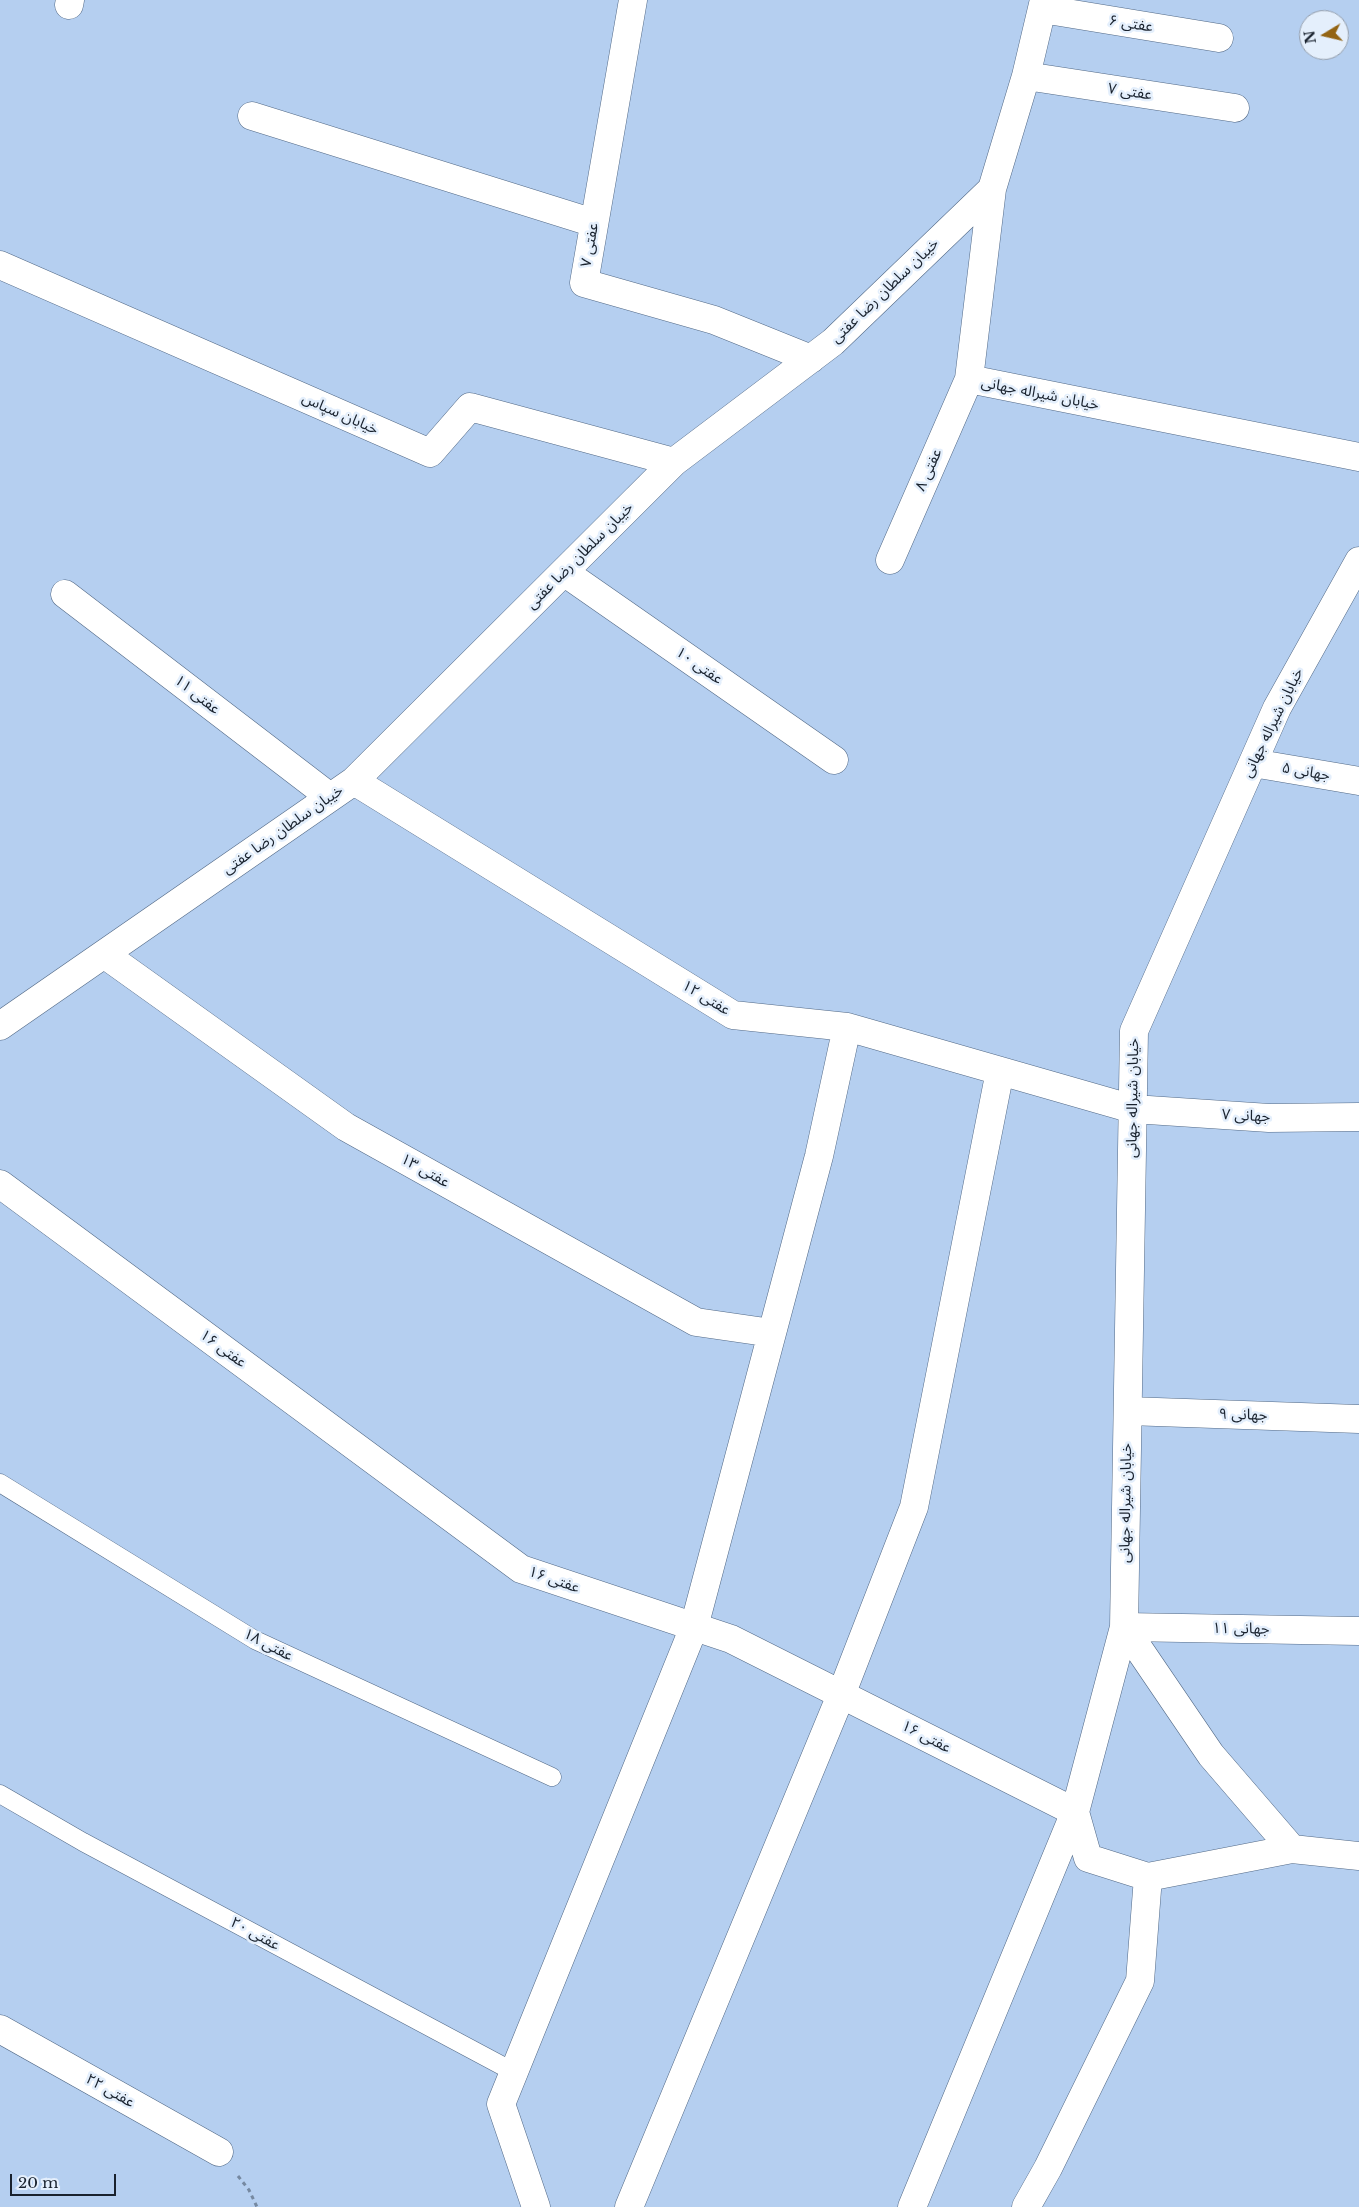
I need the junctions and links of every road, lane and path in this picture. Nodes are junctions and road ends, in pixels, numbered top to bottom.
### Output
1 (633, 0) edge
2 (1043, 5) edge
3 (1219, 38) dead end
4 (1026, 76) junction
5 (1235, 108) dead end
6 (252, 116) dead end
7 (992, 189) junction
8 (594, 223) junction
9 (0, 265) edge
10 (811, 359) junction
11 (969, 380) junction
12 (1359, 457) edge
13 (674, 462) junction
14 (890, 560) dead end
15 (1359, 561) edge
16 (564, 572) junction
17 (65, 594) dead end
18 (834, 760) dead end
19 (1253, 763) junction
20 (354, 780) junction
21 (1359, 782) edge
22 (330, 797) junction
23 (104, 954) junction
24 (0, 1026) edge
25 (847, 1027) junction
26 (1000, 1071) junction
27 (1133, 1109) junction
28 (1359, 1118) edge
29 (0, 1184) edge
30 (772, 1333) junction
31 (1128, 1411) junction
32 (1359, 1419) edge
33 (0, 1483) edge
34 (694, 1627) junction
35 (1124, 1627) junction
36 (1359, 1631) edge
37 (841, 1694) junction
38 (552, 1777) dead end
39 (0, 1794) edge
40 (1075, 1812) junction
41 (1292, 1849) junction
42 (1359, 1856) edge
43 (1148, 1876) junction
44 (0, 2029) edge
45 (512, 2071) junction
46 (219, 2152) dead end
47 (536, 2207) edge
48 (629, 2207) edge
49 (912, 2207) edge
50 (1026, 2207) edge

1 - 8 street, عفتی ۷
2 - 3 street, عفتی ۶
2 - 4 street, خیبان سلطان رضا عفتی
4 - 5 street, عفتی ۷
4 - 7 street, خیبان سلطان رضا عفتی
6 - 8 street
7 - 10 street, خیبان سلطان رضا عفتی
7 - 11 street, خیابان شیراله جهانی
8 - 10 street, عفتی ۷
9 - 13 street, خیابان سپاس
10 - 13 street, خیبان سلطان رضا عفتی
11 - 12 street, خیابان شیراله جهانی
11 - 14 street, عفتی ۸
13 - 16 street, خیبان سلطان رضا عفتی
15 - 19 street, خیابان شیراله جهانی
16 - 18 street, عفتی ۱۰
16 - 20 street, خیبان سلطان رضا عفتی
17 - 22 street, عفتی ۱۱
19 - 21 street, جهانی ۵
19 - 27 street, خیابان شیراله جهانی
20 - 22 street, خیبان سلطان رضا عفتی
20 - 25 street, عفتی ۱۲
22 - 23 street, خیبان سلطان رضا عفتی
23 - 24 street, خیبان سلطان رضا عفتی
23 - 30 street, عفتی ۱۳
25 - 26 street, عفتی ۱۲
25 - 30 street
26 - 27 street, عفتی ۱۲
26 - 37 street
27 - 28 street, جهانی ۷
27 - 31 street, خیابان شیراله جهانی
29 - 34 street, عفتی ۱۶
30 - 34 street
31 - 32 street, جهانی ۹
31 - 35 street, خیابان شیراله جهانی
33 - 38 lane, عفتی ۱۸
34 - 37 street, عفتی ۱۶
34 - 45 street
35 - 36 street, جهانی ۱۱
35 - 40 street, خیابان شیراله جهانی
35 - 41 street
37 - 40 street, عفتی ۱۶
37 - 48 street
39 - 45 lane, عفتی ۲۰
40 - 43 street
40 - 49 street, خیابان شیراله جهانی
41 - 42 street
41 - 43 street
43 - 50 street
44 - 46 street, عفتی ۲۲
45 - 47 street

